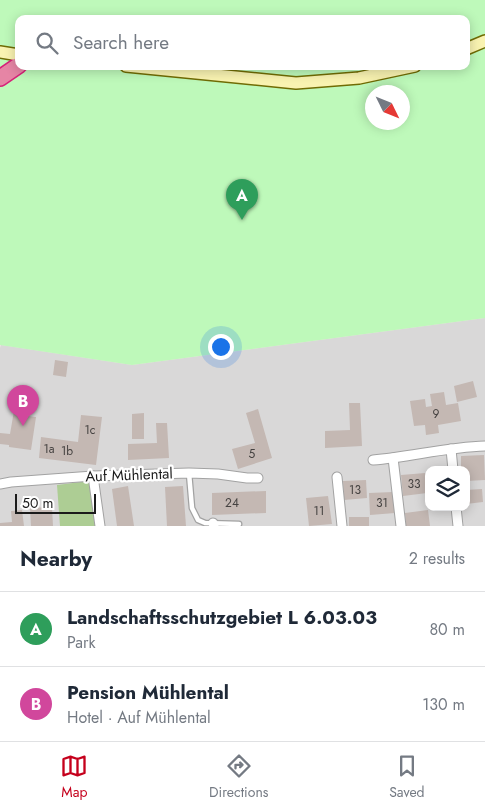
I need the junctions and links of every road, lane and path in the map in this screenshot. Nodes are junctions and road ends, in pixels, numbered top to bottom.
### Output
1 (485, 41) edge
2 (470, 47) edge
3 (0, 52) edge
4 (15, 54) edge
5 (15, 68) edge
6 (166, 70) edge
7 (396, 70) edge
8 (0, 78) edge
9 (485, 446) edge
10 (451, 449) junction
11 (394, 458) junction
12 (373, 460) dead end
13 (453, 466) edge
14 (189, 473) junction
15 (92, 476) junction
16 (337, 477) dead end
17 (258, 478) dead end
18 (0, 484) edge
19 (456, 511) edge
20 (239, 524) dead end
21 (214, 525) edge
22 (100, 526) edge
23 (342, 526) edge
24 (400, 526) edge
25 (458, 526) edge

1 - 2 main road
3 - 4 main road
5 - 8 highway
6 - 7 main road
9 - 10 street
10 - 11 street
10 - 13 street
11 - 12 street
11 - 24 street
14 - 15 street, Auf Mühlental
14 - 17 street, Auf Mühlental
14 - 21 lane
15 - 18 street, Auf Mühlental
15 - 22 street
16 - 23 street
19 - 25 street
20 - 21 lane

